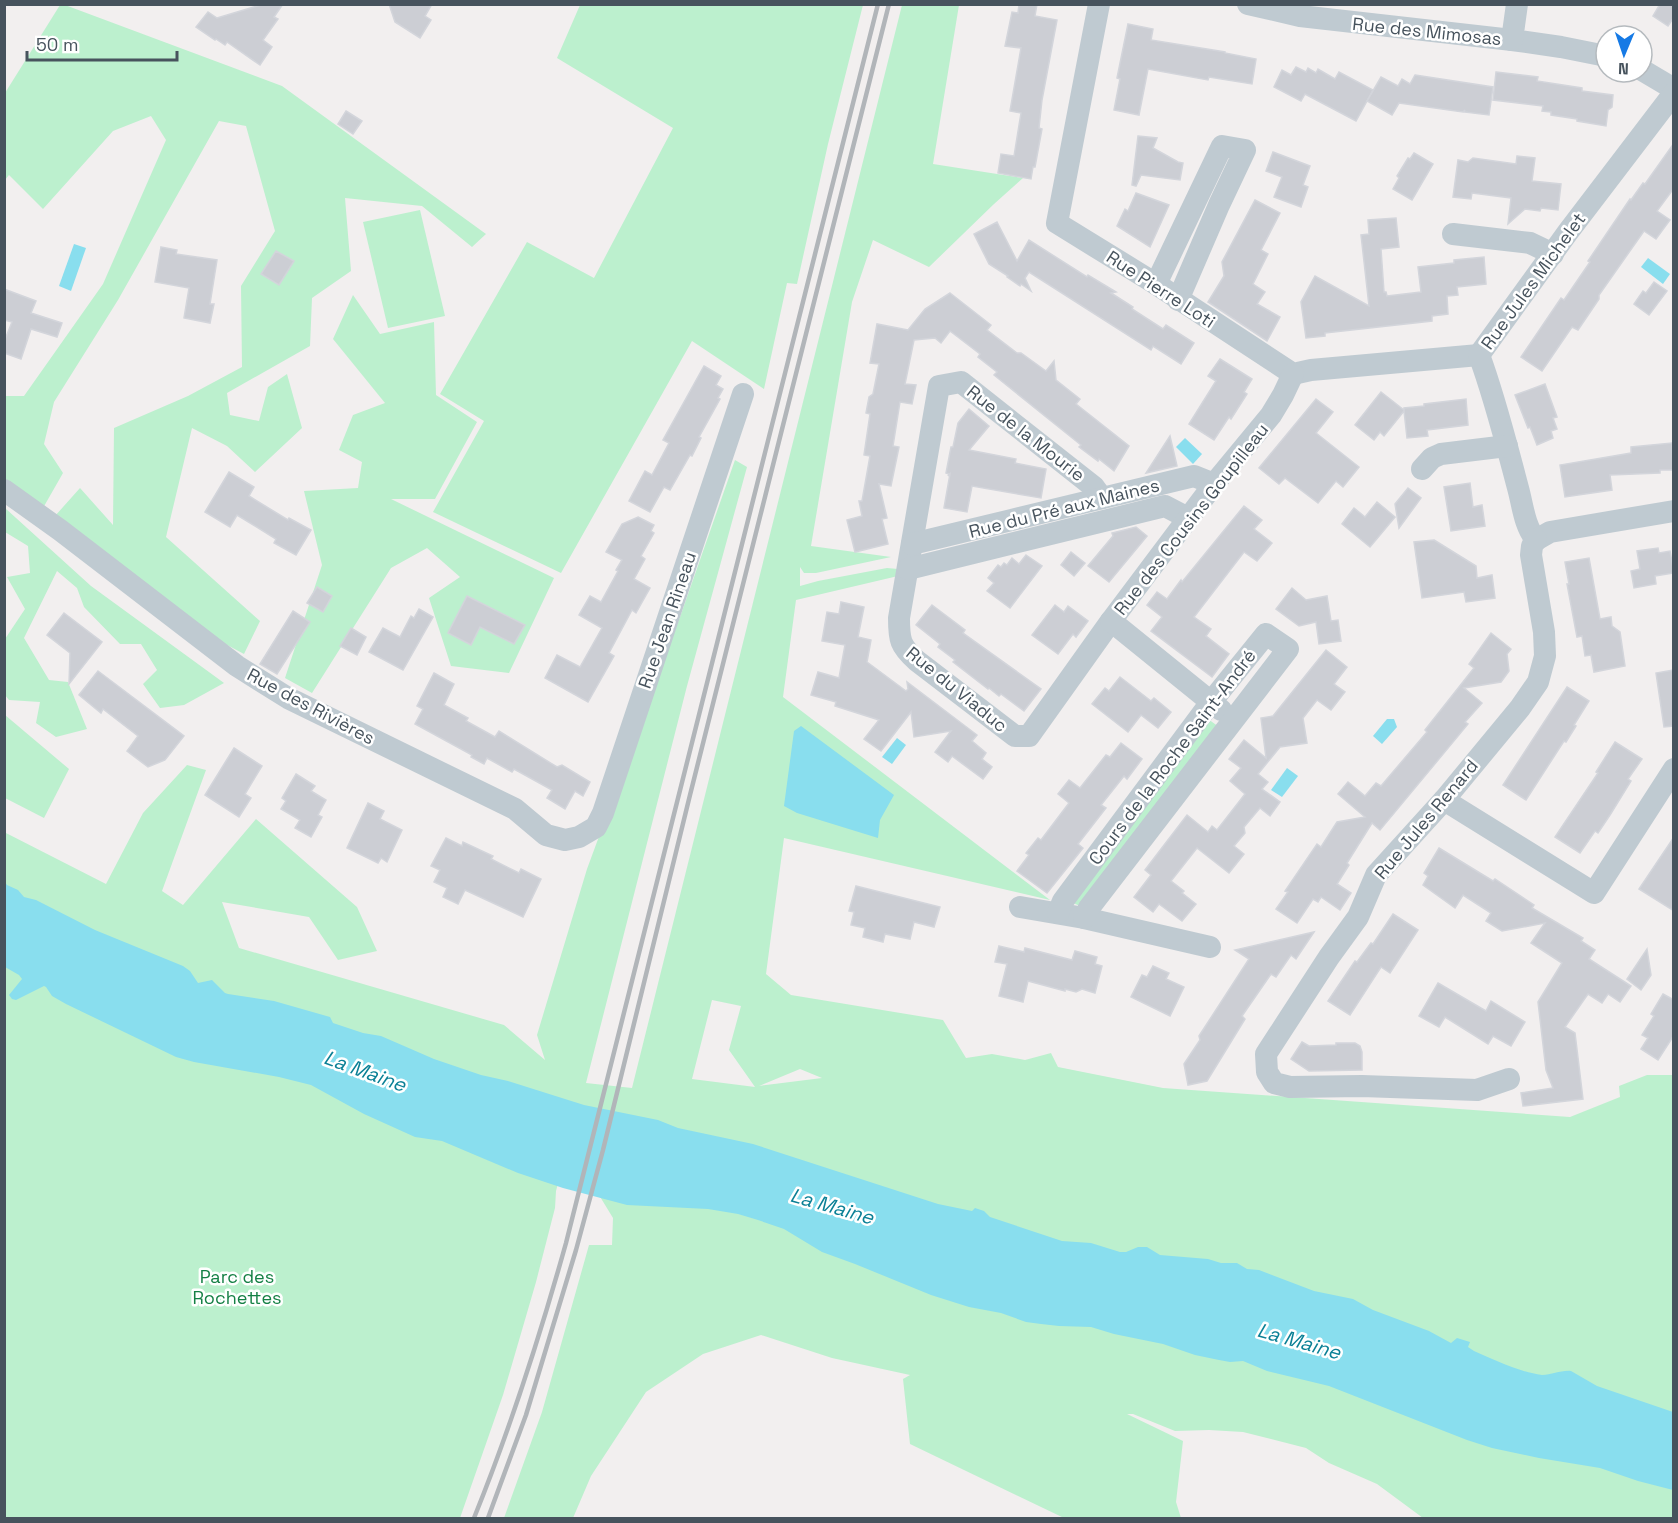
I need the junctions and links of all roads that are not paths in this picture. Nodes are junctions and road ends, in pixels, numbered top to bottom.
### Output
1 (1099, 4) edge
2 (1248, 4) edge
3 (1517, 4) edge
4 (1512, 40) junction
5 (1594, 53) edge
6 (1654, 78) edge
7 (1674, 91) edge
8 (1453, 234) dead end
9 (1553, 254) junction
10 (1156, 284) junction
11 (1178, 300) junction
12 (1479, 355) junction
13 (1293, 374) junction
14 (743, 394) dead end
15 (1507, 446) junction
16 (1422, 469) dead end
17 (1214, 484) junction
18 (4, 490) edge
19 (1519, 491) joint
20 (1102, 498) junction
21 (1674, 511) edge
22 (1188, 518) junction
23 (1536, 540) junction
24 (910, 557) junction
25 (1111, 621) junction
26 (1211, 702) junction
27 (1233, 720) junction
28 (1674, 770) edge
29 (1444, 800) junction
30 (579, 837) joint
31 (1020, 907) dead end
32 (1058, 913) junction
33 (1084, 918) junction
34 (1210, 947) dead end
35 (1509, 1079) dead end

1 - 10 street, Rue Pierre Loti
2 - 4 street, Rue des Mimosas
3 - 4 street
4 - 5 street, Rue des Mimosas
6 - 7 street
7 - 9 street, Rue Jules Michelet
8 - 9 street
9 - 12 street, Rue Jules Michelet
10 - 11 street, Rue Pierre Loti
10 - 11 street
11 - 13 street, Rue Pierre Loti
12 - 13 street
12 - 15 street, Rue Jules Michelet
13 - 17 street, Rue des Cousins Goupilleau
14 - 30 street, Rue Jean Rineau
15 - 16 street
15 - 19 street, Rue Jules Michelet
17 - 20 street, Rue du Pré aux Maines
17 - 22 street, Rue des Cousins Goupilleau
18 - 30 street, Rue des Rivières
19 - 23 street, Rue Jules Renard
20 - 24 street, Rue du Pré aux Maines
20 - 24 street, Rue de la Mourie
21 - 23 street
22 - 24 street, Rue du Pré aux Maines
22 - 25 street, Rue des Cousins Goupilleau
23 - 29 street, Rue Jules Renard
24 - 25 street, Rue du Viaduc
25 - 26 street, Rue des Cousins Goupilleau
26 - 27 street, Rue des Cousins Goupilleau
26 - 27 street, Cours de la Roche Saint-André
26 - 32 street, Cours de la Roche Saint-André
27 - 33 street, Cours de la Roche Saint-André
28 - 29 street
29 - 35 street, Rue Jules Renard
31 - 32 street
32 - 33 street
33 - 34 street

